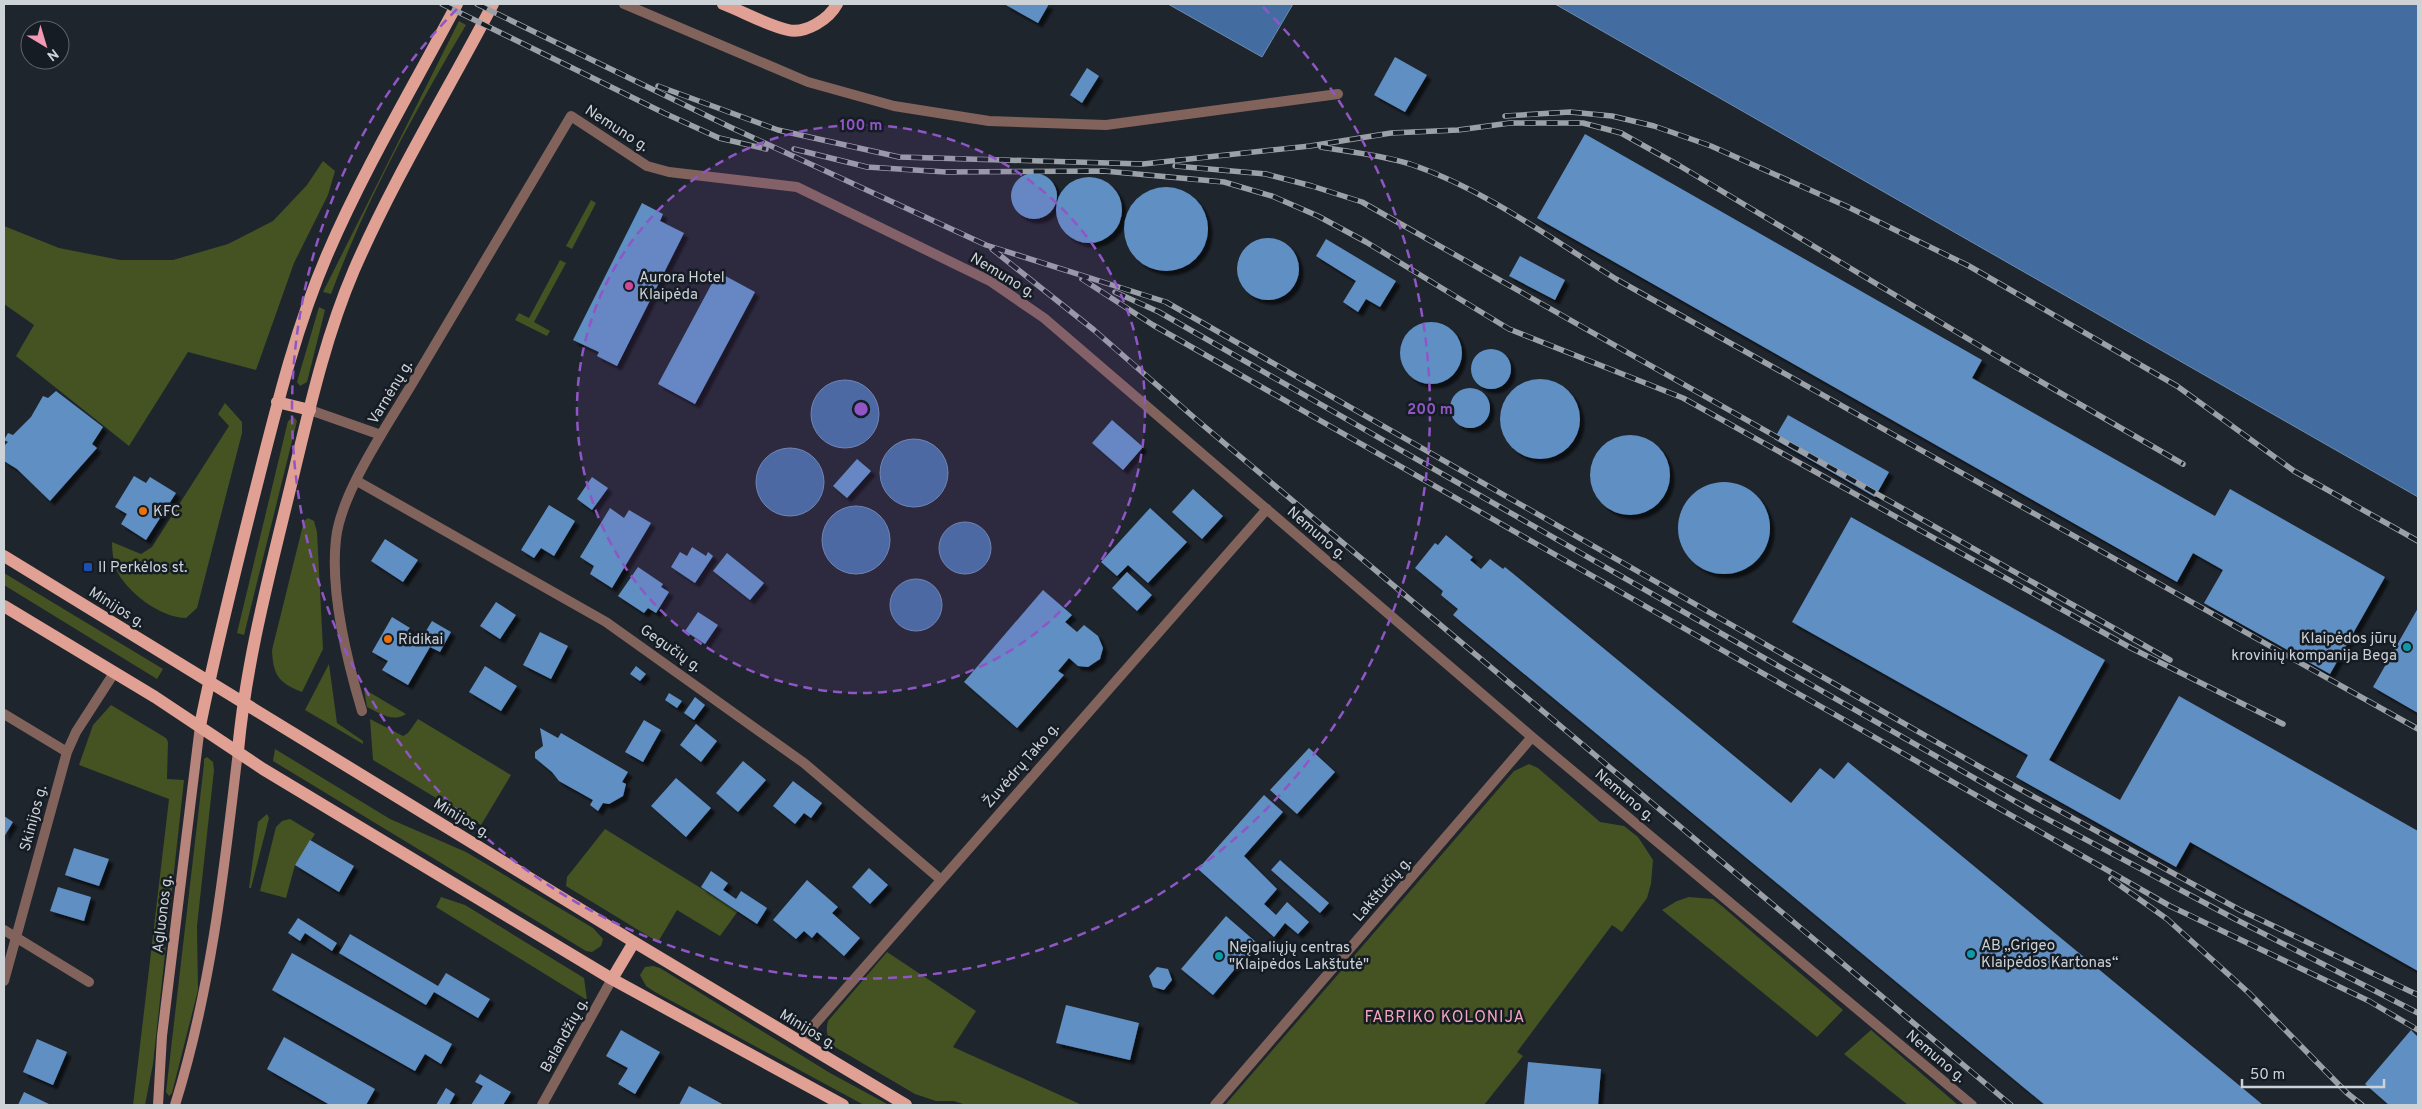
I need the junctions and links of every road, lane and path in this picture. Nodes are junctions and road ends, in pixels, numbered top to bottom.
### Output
1 (458, 4) edge
2 (493, 4) edge
3 (624, 4) edge
4 (723, 4) edge
5 (837, 4) edge
6 (1338, 94) dead end
7 (571, 116) joint
8 (278, 402) junction
9 (310, 410) junction
10 (381, 435) junction
11 (357, 481) junction
12 (1267, 509) junction
13 (4, 556) edge
14 (4, 606) edge
15 (114, 673) junction
16 (209, 683) junction
17 (242, 703) junction
18 (362, 711) dead end
19 (4, 714) edge
20 (200, 726) junction
21 (1532, 737) junction
22 (67, 752) junction
23 (238, 752) junction
24 (940, 879) junction
25 (4, 930) edge
26 (17, 937) junction
27 (634, 942) junction
28 (612, 979) junction
29 (4, 981) edge
30 (89, 982) dead end
31 (802, 1044) junction
32 (158, 1105) edge
33 (174, 1105) edge
34 (542, 1105) edge
35 (843, 1105) edge
36 (906, 1105) edge
37 (1216, 1105) edge
38 (1972, 1105) edge

1 - 8 main road
2 - 9 main road
3 - 6 street
4 - 5 main road
7 - 10 street, Varnėnų g.
7 - 12 street, Nemuno g.
8 - 9 main road
8 - 16 main road
9 - 10 street
9 - 17 main road
10 - 11 street, Varnėnų g.
11 - 18 street, Varnėnų g.
11 - 24 street, Gegučių g.
12 - 21 street, Nemuno g.
12 - 24 street, Žuvėdrų Tako g.
13 - 16 main road, Minijos g.
14 - 15 main road
15 - 20 main road
15 - 22 street, Skinijos g.
16 - 17 main road, Minijos g.
16 - 20 main road
17 - 23 main road
17 - 27 main road, Minijos g.
19 - 22 street
20 - 23 main road
20 - 32 main road, Agluonos g.
21 - 37 street, Lakštučių g.
21 - 38 street, Nemuno g.
22 - 26 street, Skinijos g.
23 - 28 main road
23 - 33 main road
24 - 31 street, Žuvėdrų Tako g.
25 - 26 street
26 - 29 street, Skinijos g.
26 - 30 street
27 - 28 main road
27 - 31 main road, Minijos g.
28 - 34 street, Balandžių g.
28 - 35 main road
31 - 36 main road, Minijos g.

